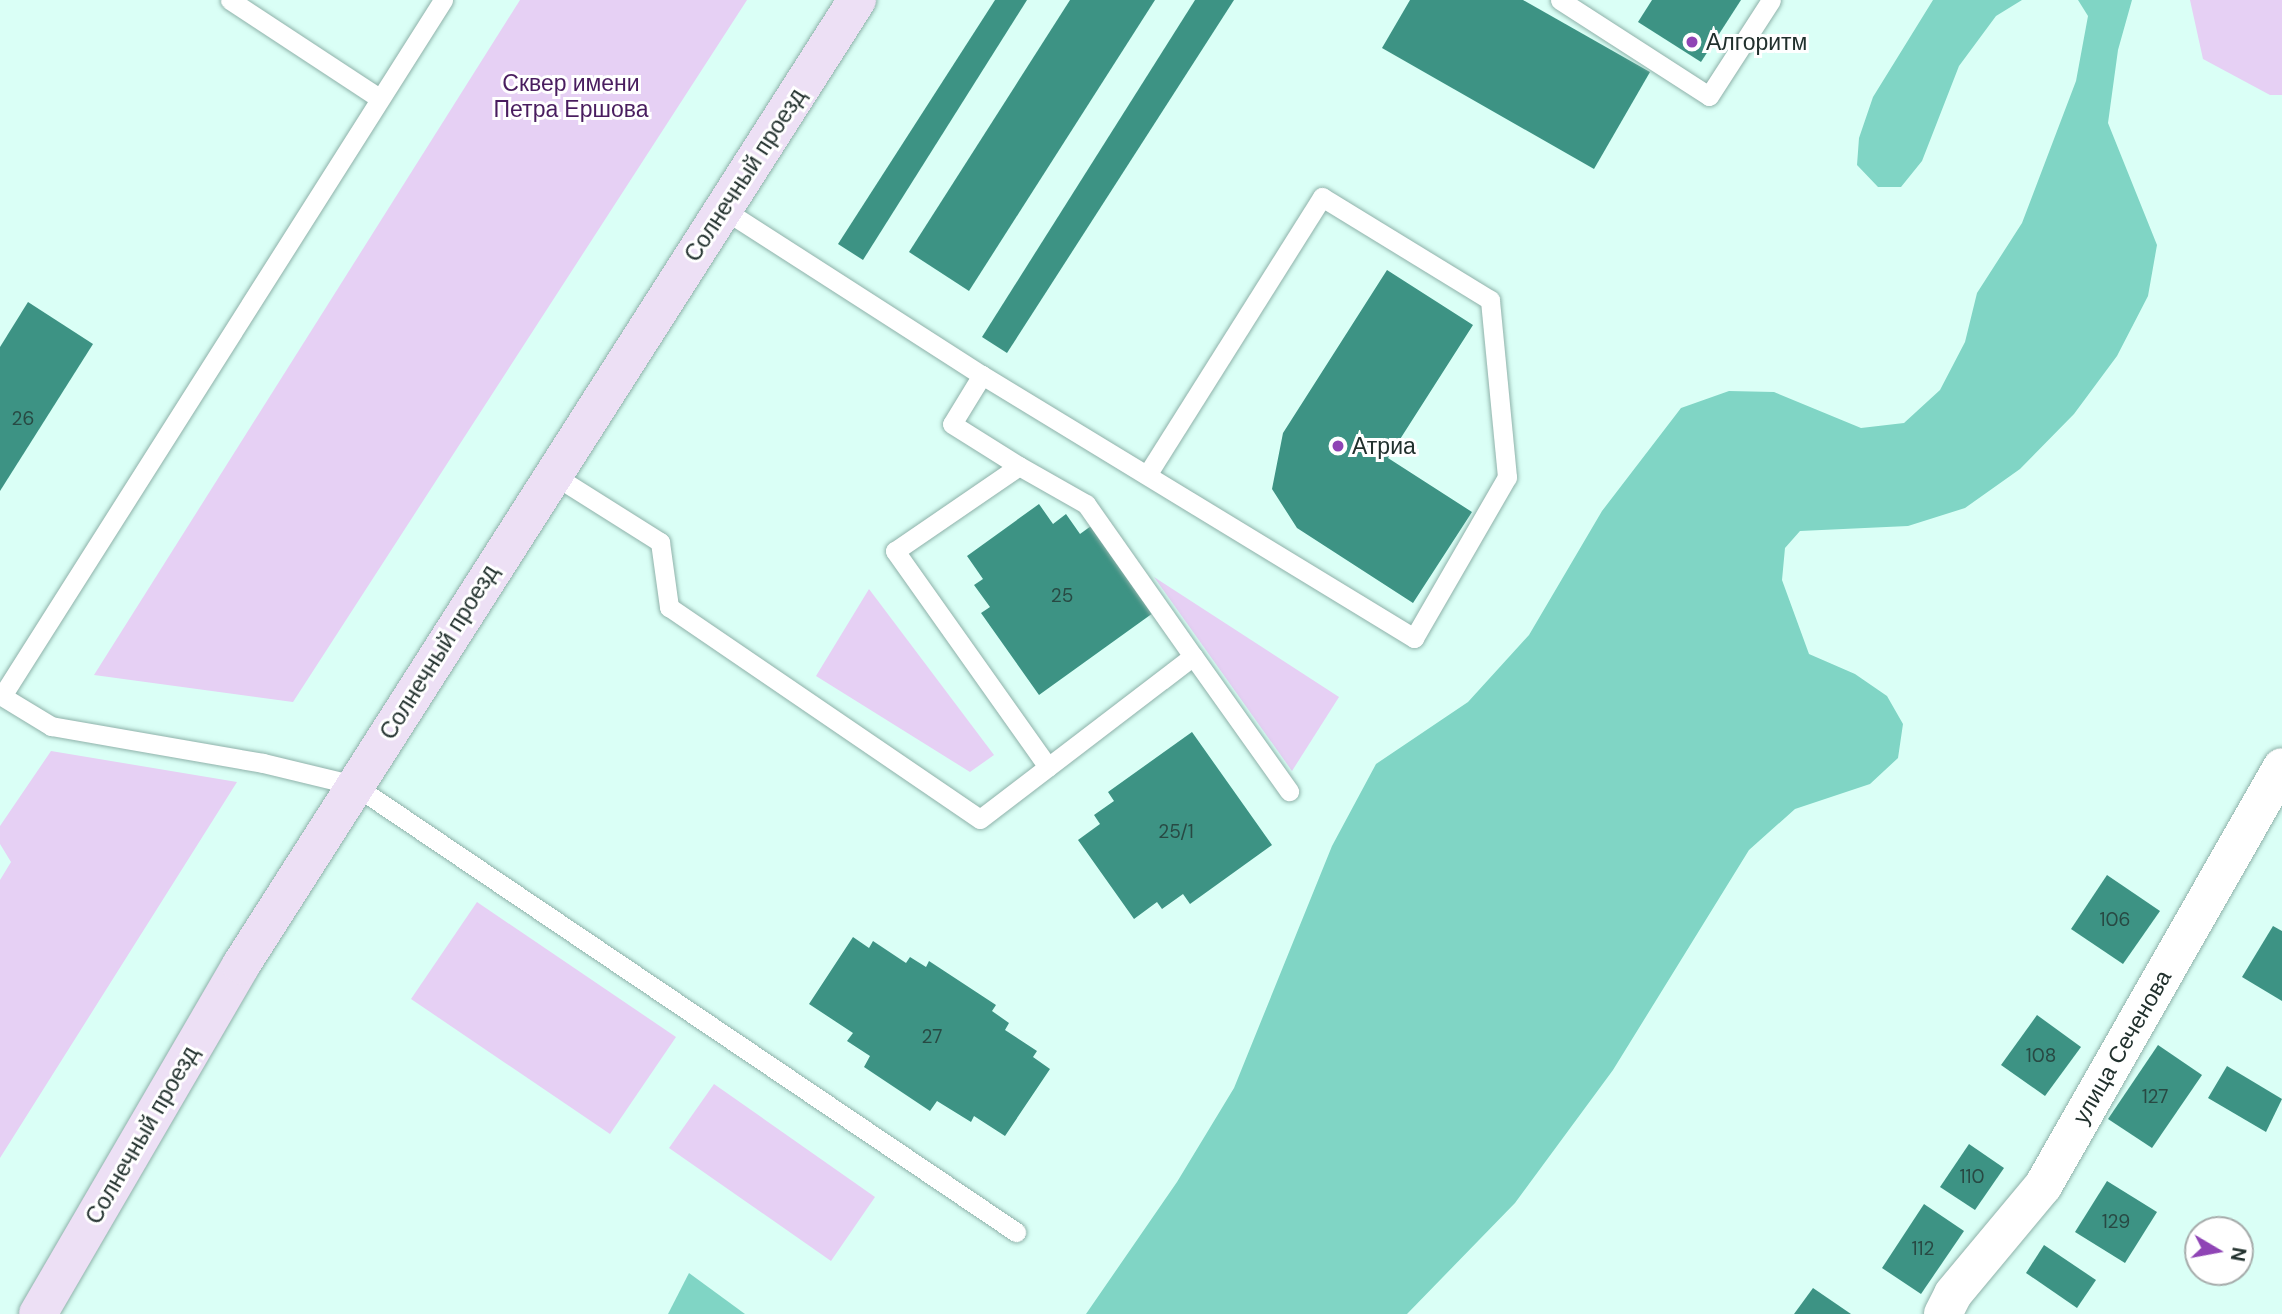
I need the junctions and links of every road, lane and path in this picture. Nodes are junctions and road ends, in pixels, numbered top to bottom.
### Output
1 (230, 0) edge
2 (443, 0) edge
3 (857, 0) edge
4 (1560, 0) edge
5 (1771, 0) edge
6 (1583, 6) edge
7 (379, 98) junction
8 (723, 209) junction
9 (982, 375) junction
10 (1019, 466) junction
11 (552, 474) junction
12 (1147, 475) junction
13 (1193, 656) junction
14 (1, 696) edge
15 (1048, 767) junction
16 (2282, 767) edge
17 (354, 785) junction
18 (1289, 791) dead end
19 (1016, 1231) dead end
20 (38, 1314) edge
21 (1943, 1314) edge

1 - 7 lane
2 - 7 lane
3 - 8 street, Солнечный проезд
4 - 6 lane
5 - 6 lane
7 - 14 lane
8 - 9 lane
8 - 11 street, Солнечный проезд
9 - 10 lane
9 - 12 lane
10 - 13 lane
10 - 15 lane
11 - 15 lane
11 - 17 street, Солнечный проезд
12 - 12 lane
13 - 15 lane
13 - 18 lane
14 - 17 lane
16 - 21 street, улица Сеченова
17 - 19 lane
17 - 20 street, Солнечный проезд

